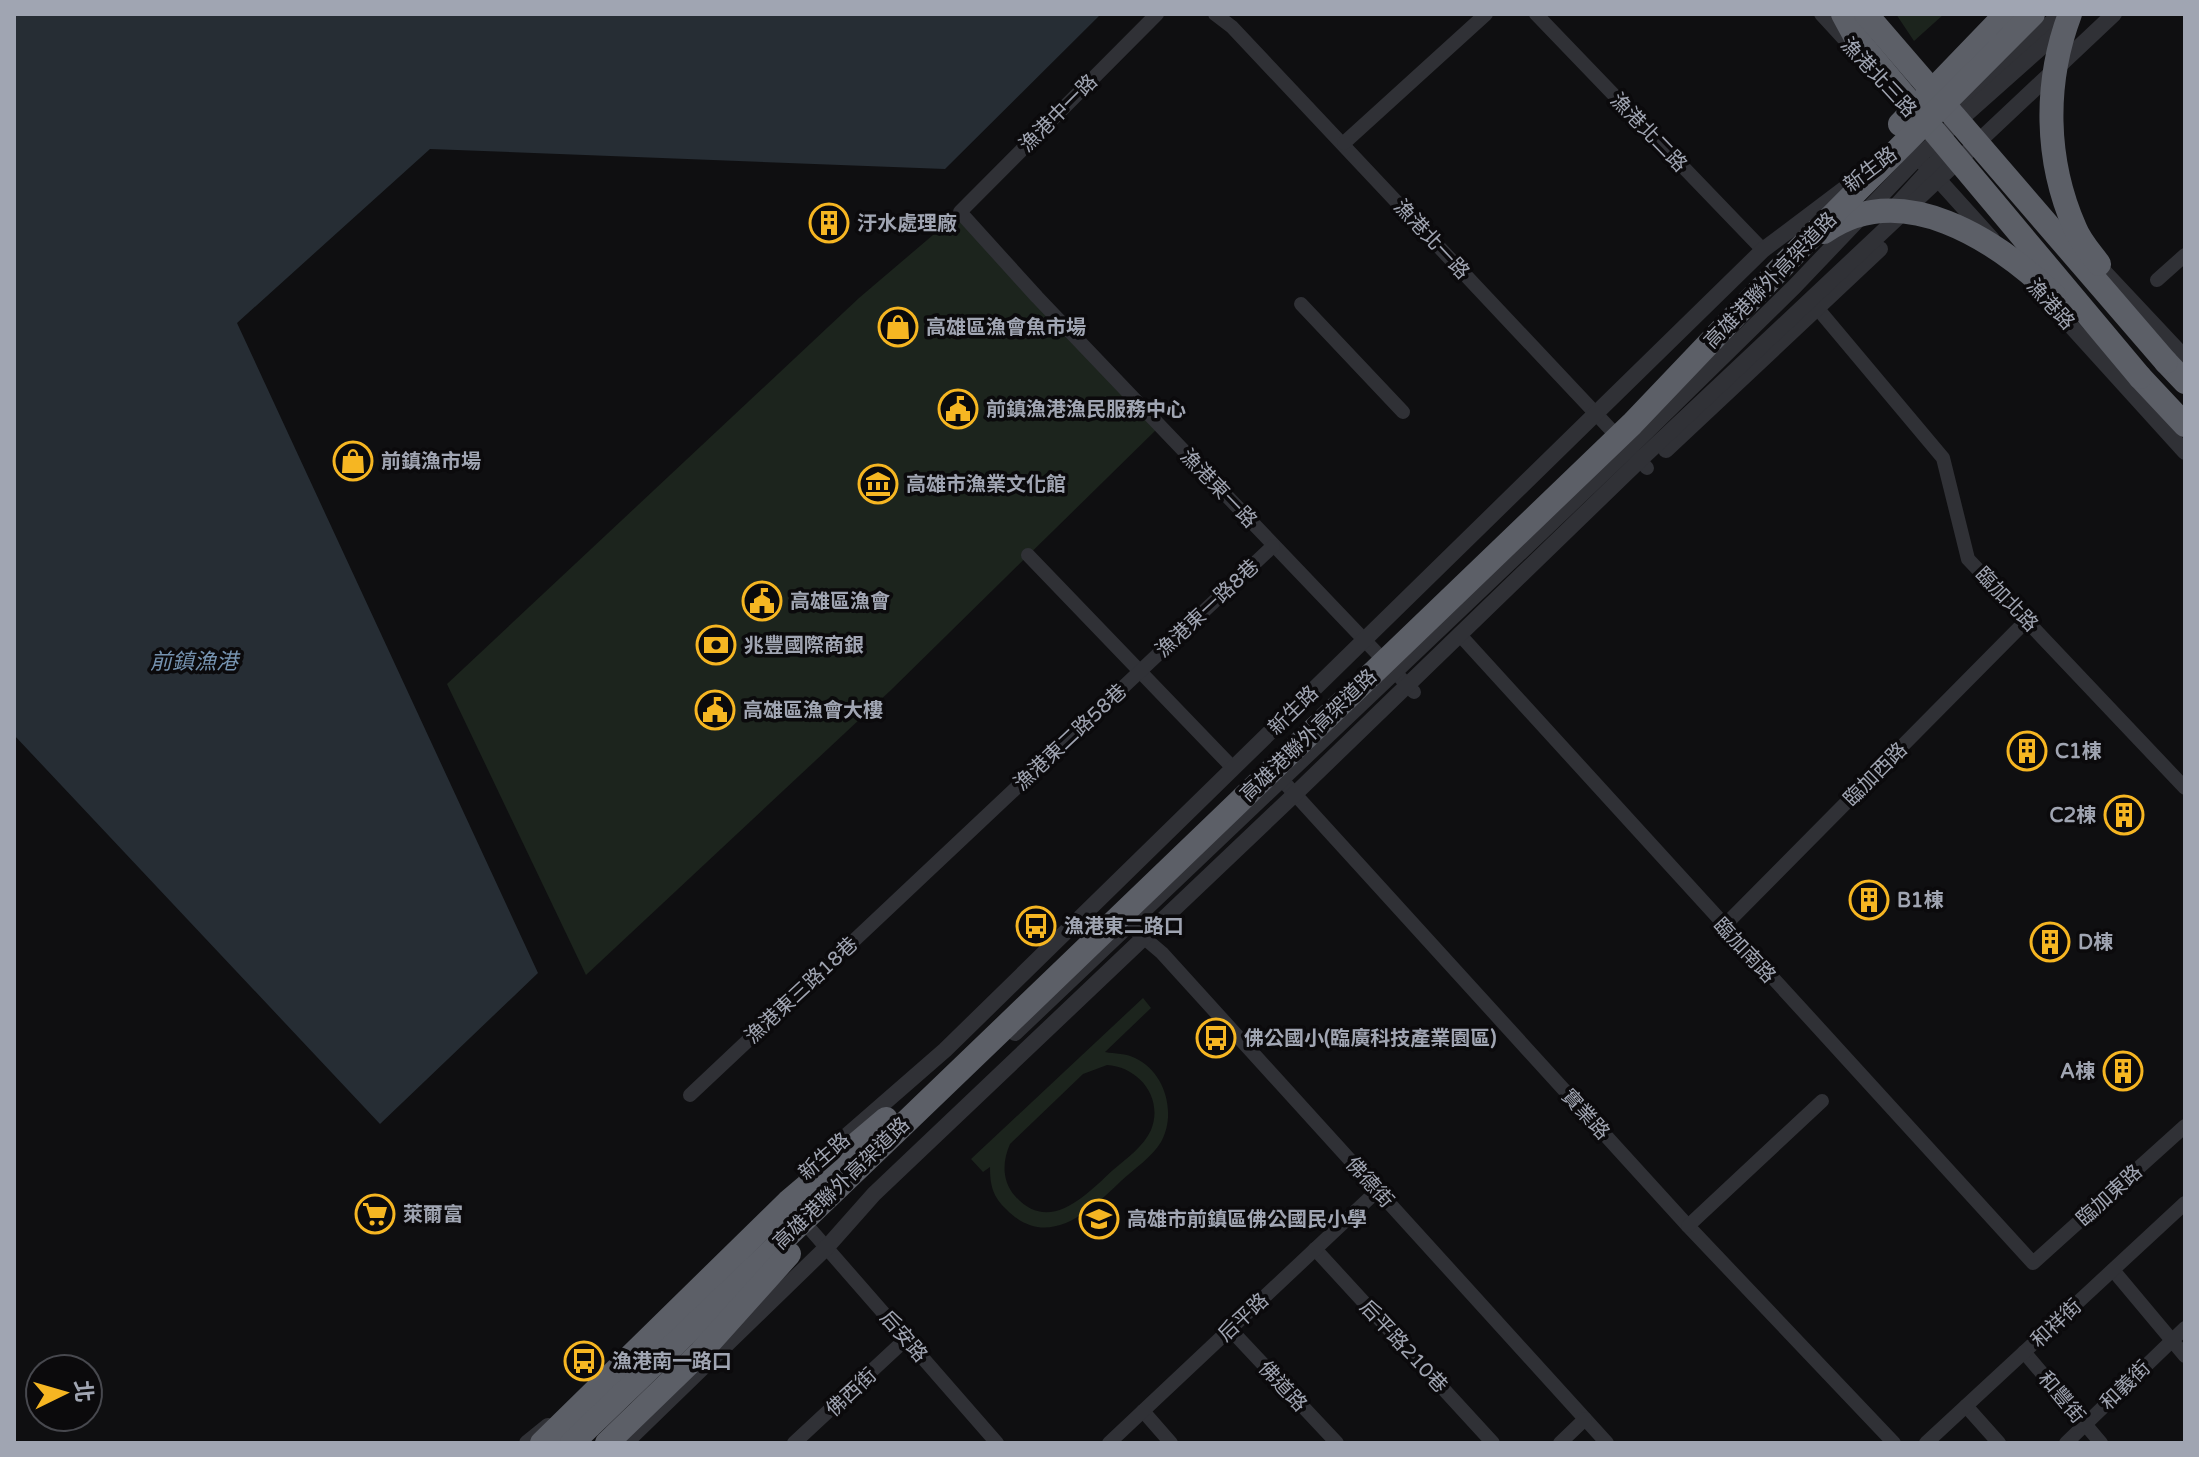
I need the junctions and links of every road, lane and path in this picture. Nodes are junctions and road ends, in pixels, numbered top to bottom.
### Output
1 (1157, 14) edge
2 (1215, 14) edge
3 (1486, 14) edge
4 (1536, 14) edge
5 (1821, 14) edge
6 (1843, 14) edge
7 (1866, 14) edge
8 (2006, 14) edge
9 (2033, 14) edge
10 (2061, 14) edge
11 (2070, 14) edge
12 (2079, 14) edge
13 (2114, 14) edge
14 (2127, 14) edge
15 (1958, 112) junction
16 (1931, 134) junction
17 (1344, 143) junction
18 (1985, 144) junction
19 (1933, 174) junction
20 (960, 212) joint
21 (1763, 250) junction
22 (1795, 253) junction
23 (2185, 255) edge
24 (2157, 280) dead end
25 (1301, 304) dead end
26 (1814, 304) junction
27 (2176, 360) edge
28 (2140, 377) junction
29 (2185, 382) edge
30 (1403, 412) dead end
31 (1594, 412) junction
32 (2185, 425) edge
33 (2185, 452) edge
34 (1639, 459) junction
35 (1273, 546) junction
36 (1028, 555) dead end
37 (2027, 620) junction
38 (1464, 638) junction
39 (1364, 640) junction
40 (1141, 671) junction
41 (1406, 684) junction
42 (1233, 768) junction
43 (1283, 781) junction
44 (2185, 788) edge
45 (1298, 798) junction
46 (912, 886) joint
47 (1129, 925) junction
48 (1723, 927) junction
49 (1147, 940) junction
50 (926, 1094) junction
51 (690, 1095) dead end
52 (1822, 1101) dead end
53 (2185, 1126) edge
54 (1377, 1191) junction
55 (2185, 1203) edge
56 (1688, 1226) junction
57 (811, 1230) junction
58 (827, 1247) junction
59 (1315, 1249) junction
60 (2033, 1263) joint
61 (2113, 1270) junction
62 (2185, 1328) edge
63 (1230, 1329) junction
64 (906, 1339) junction
65 (2172, 1340) junction
66 (2024, 1352) junction
67 (2185, 1356) edge
68 (573, 1397) junction
69 (1966, 1406) junction
70 (623, 1407) junction
71 (1143, 1411) junction
72 (589, 1415) junction
73 (1585, 1419) junction
74 (2085, 1424) junction
75 (547, 1438) edge
76 (604, 1440) edge
77 (527, 1443) edge
78 (572, 1443) edge
79 (625, 1443) edge
80 (794, 1443) edge
81 (997, 1443) edge
82 (1109, 1443) edge
83 (1171, 1443) edge
84 (1337, 1443) edge
85 (1493, 1443) edge
86 (1560, 1443) edge
87 (1607, 1443) edge
88 (1894, 1443) edge
89 (1927, 1443) edge
90 (1999, 1443) edge
91 (2066, 1443) edge
92 (2101, 1443) edge

1 - 20 street, 漁港中一路
2 - 17 street, 漁港北一路
3 - 17 street
4 - 21 street, 漁港北二路
5 - 16 street, 漁港北三路
6 - 28 highway, bridge
7 - 27 highway, bridge
8 - 50 highway, 高雄港聯外高架道路, bridge
9 - 22 highway, 高雄港聯外高架道路, bridge
10 - 15 street, 新生路
11 - 27 highway, bridge
12 - 15 street, 新生路
13 - 18 street, 新生路
14 - 18 street, 新生路
15 - 16 street, 新生路
15 - 18 street
16 - 19 street, 新生路
16 - 21 street, 新生路
17 - 31 street, 漁港北一路
18 - 19 street, 新生路
18 - 27 street
19 - 26 street, 新生路
19 - 26 street, 新生路
19 - 33 street, 漁港路
19 - 34 street, 新生路
20 - 35 street, 漁港東一路
21 - 31 street, 新生路
22 - 28 highway, bridge
22 - 50 highway, 高雄港聯外高架道路, bridge
23 - 24 street
25 - 30 street
26 - 34 street, 新生路
26 - 37 street, 臨加北路
27 - 29 highway
28 - 32 highway
31 - 34 street, 漁港北一路
31 - 39 street, 新生路
34 - 38 street, 新生路
34 - 41 street, 新生路
35 - 39 street, 漁港東一路
35 - 40 street, 漁港東一路8巷
36 - 40 street
37 - 44 street, 臨加北路
37 - 48 street, 臨加西路
38 - 41 street, 新生路
38 - 48 street, 臨加南路
39 - 41 street, 漁港東一路
39 - 42 street, 新生路
40 - 42 street
40 - 46 street, 漁港東二路58巷
41 - 43 street, 新生路
41 - 45 street, 新生路
42 - 68 street, 新生路
43 - 45 street, 實業路
43 - 47 street, 新生路
45 - 49 street, 新生路
45 - 56 street, 實業路
46 - 51 street, 漁港東三路18巷
47 - 49 street, 佛德街
47 - 57 street, 新生路
48 - 60 street, 臨加南路
49 - 54 street, 佛德街
49 - 58 street, 新生路
50 - 75 highway, bridge
50 - 76 highway, bridge
50 - 78 highway, 高雄港聯外高架道路, bridge
52 - 56 street
53 - 60 street, 臨加東路
54 - 59 street, 后平路
54 - 73 street, 佛德街
55 - 61 street, 和祥街
56 - 88 street, 實業路
57 - 58 street, 后安路
57 - 70 street, 新生路
58 - 64 street, 后安路
58 - 79 street, 新生路
59 - 63 street, 后平路
59 - 85 street, 后平路210巷
61 - 65 street
61 - 66 street, 和祥街
62 - 65 street, 和義街
63 - 71 street, 后平路
63 - 84 street, 佛道路
64 - 80 street, 佛西街
64 - 81 street, 后安路
65 - 67 street
65 - 74 street, 和義街
66 - 69 street, 和祥街
66 - 74 street, 和豐街
68 - 72 street
68 - 75 street, 新生路
69 - 89 street, 和祥街
69 - 90 street
70 - 72 street
70 - 76 street, 新生路
71 - 82 street, 后平路
71 - 83 street
72 - 75 street
72 - 76 street
73 - 86 street
73 - 87 street, 佛德街
74 - 91 street, 和義街
74 - 92 street, 和豐街
75 - 77 street, 新生路

